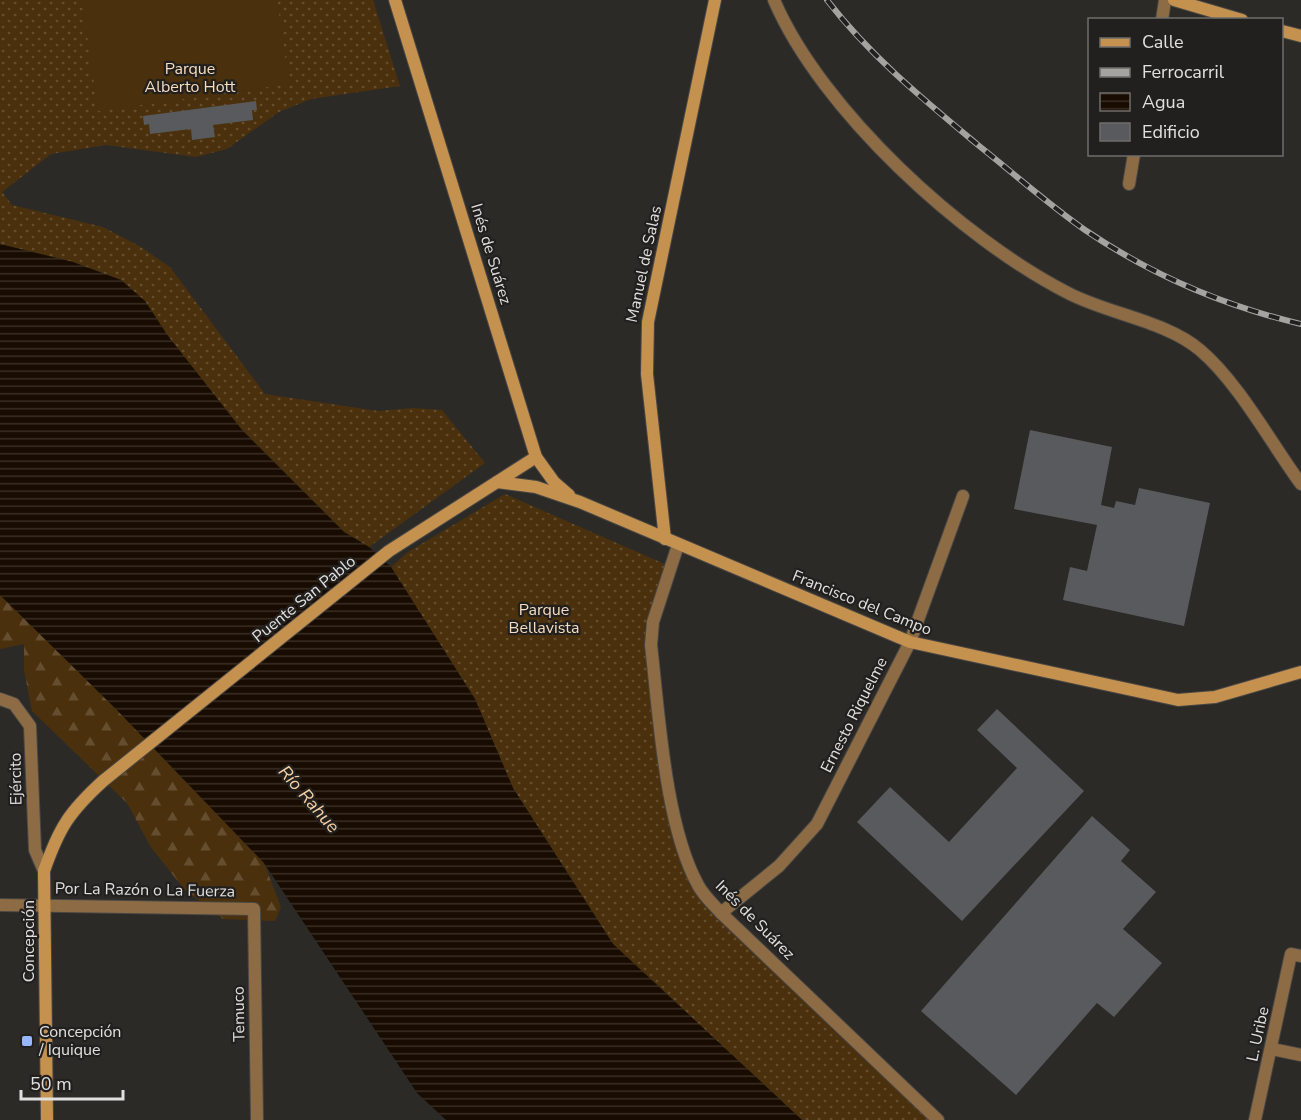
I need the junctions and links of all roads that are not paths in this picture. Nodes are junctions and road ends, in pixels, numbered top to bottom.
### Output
1 (395, 0) edge
2 (715, 0) edge
3 (774, 0) edge
4 (1166, 0) edge
5 (1174, 0) edge
6 (1162, 18) edge
7 (1235, 18) edge
8 (1283, 32) edge
9 (1301, 36) edge
10 (1134, 156) edge
11 (1129, 184) dead end
12 (536, 457) junction
13 (495, 482) junction
14 (1301, 484) edge
15 (963, 496) dead end
16 (580, 502) junction
17 (665, 539) junction
18 (678, 545) junction
19 (910, 642) junction
20 (1301, 672) edge
21 (0, 699) edge
22 (103, 781) joint
23 (44, 871) junction
24 (45, 905) junction
25 (0, 906) edge
26 (254, 909) joint
27 (721, 914) junction
28 (1296, 955) edge
29 (1272, 1048) junction
30 (1301, 1055) edge
31 (46, 1120) edge
32 (256, 1120) edge
33 (938, 1120) edge
34 (1256, 1120) edge

1 - 12 street, Inés de Suárez
2 - 17 street, Manuel de Salas
3 - 14 street
4 - 6 street
5 - 7 street
8 - 9 street
10 - 11 street
12 - 13 street, Puente San Pablo
12 - 16 street, Inés de Suárez
13 - 16 street, Francisco del Campo
13 - 22 street, Puente San Pablo
15 - 19 street, Ernesto Riquelme
16 - 17 street, Francisco del Campo
17 - 18 street, Francisco del Campo
18 - 19 street, Francisco del Campo
18 - 27 street, Inés de Suárez
19 - 20 street, Francisco del Campo
19 - 27 street, Ernesto Riquelme
21 - 23 street, Ejército
22 - 23 street, Concepción
23 - 24 street, Concepción
24 - 25 street, Por La Razón o La Fuerza
24 - 26 street, Por La Razón o La Fuerza
24 - 31 street, Concepción
26 - 32 street, Temuco
27 - 33 street, Inés de Suárez
28 - 29 street, L. Uribe
29 - 30 street
29 - 34 street, L. Uribe

